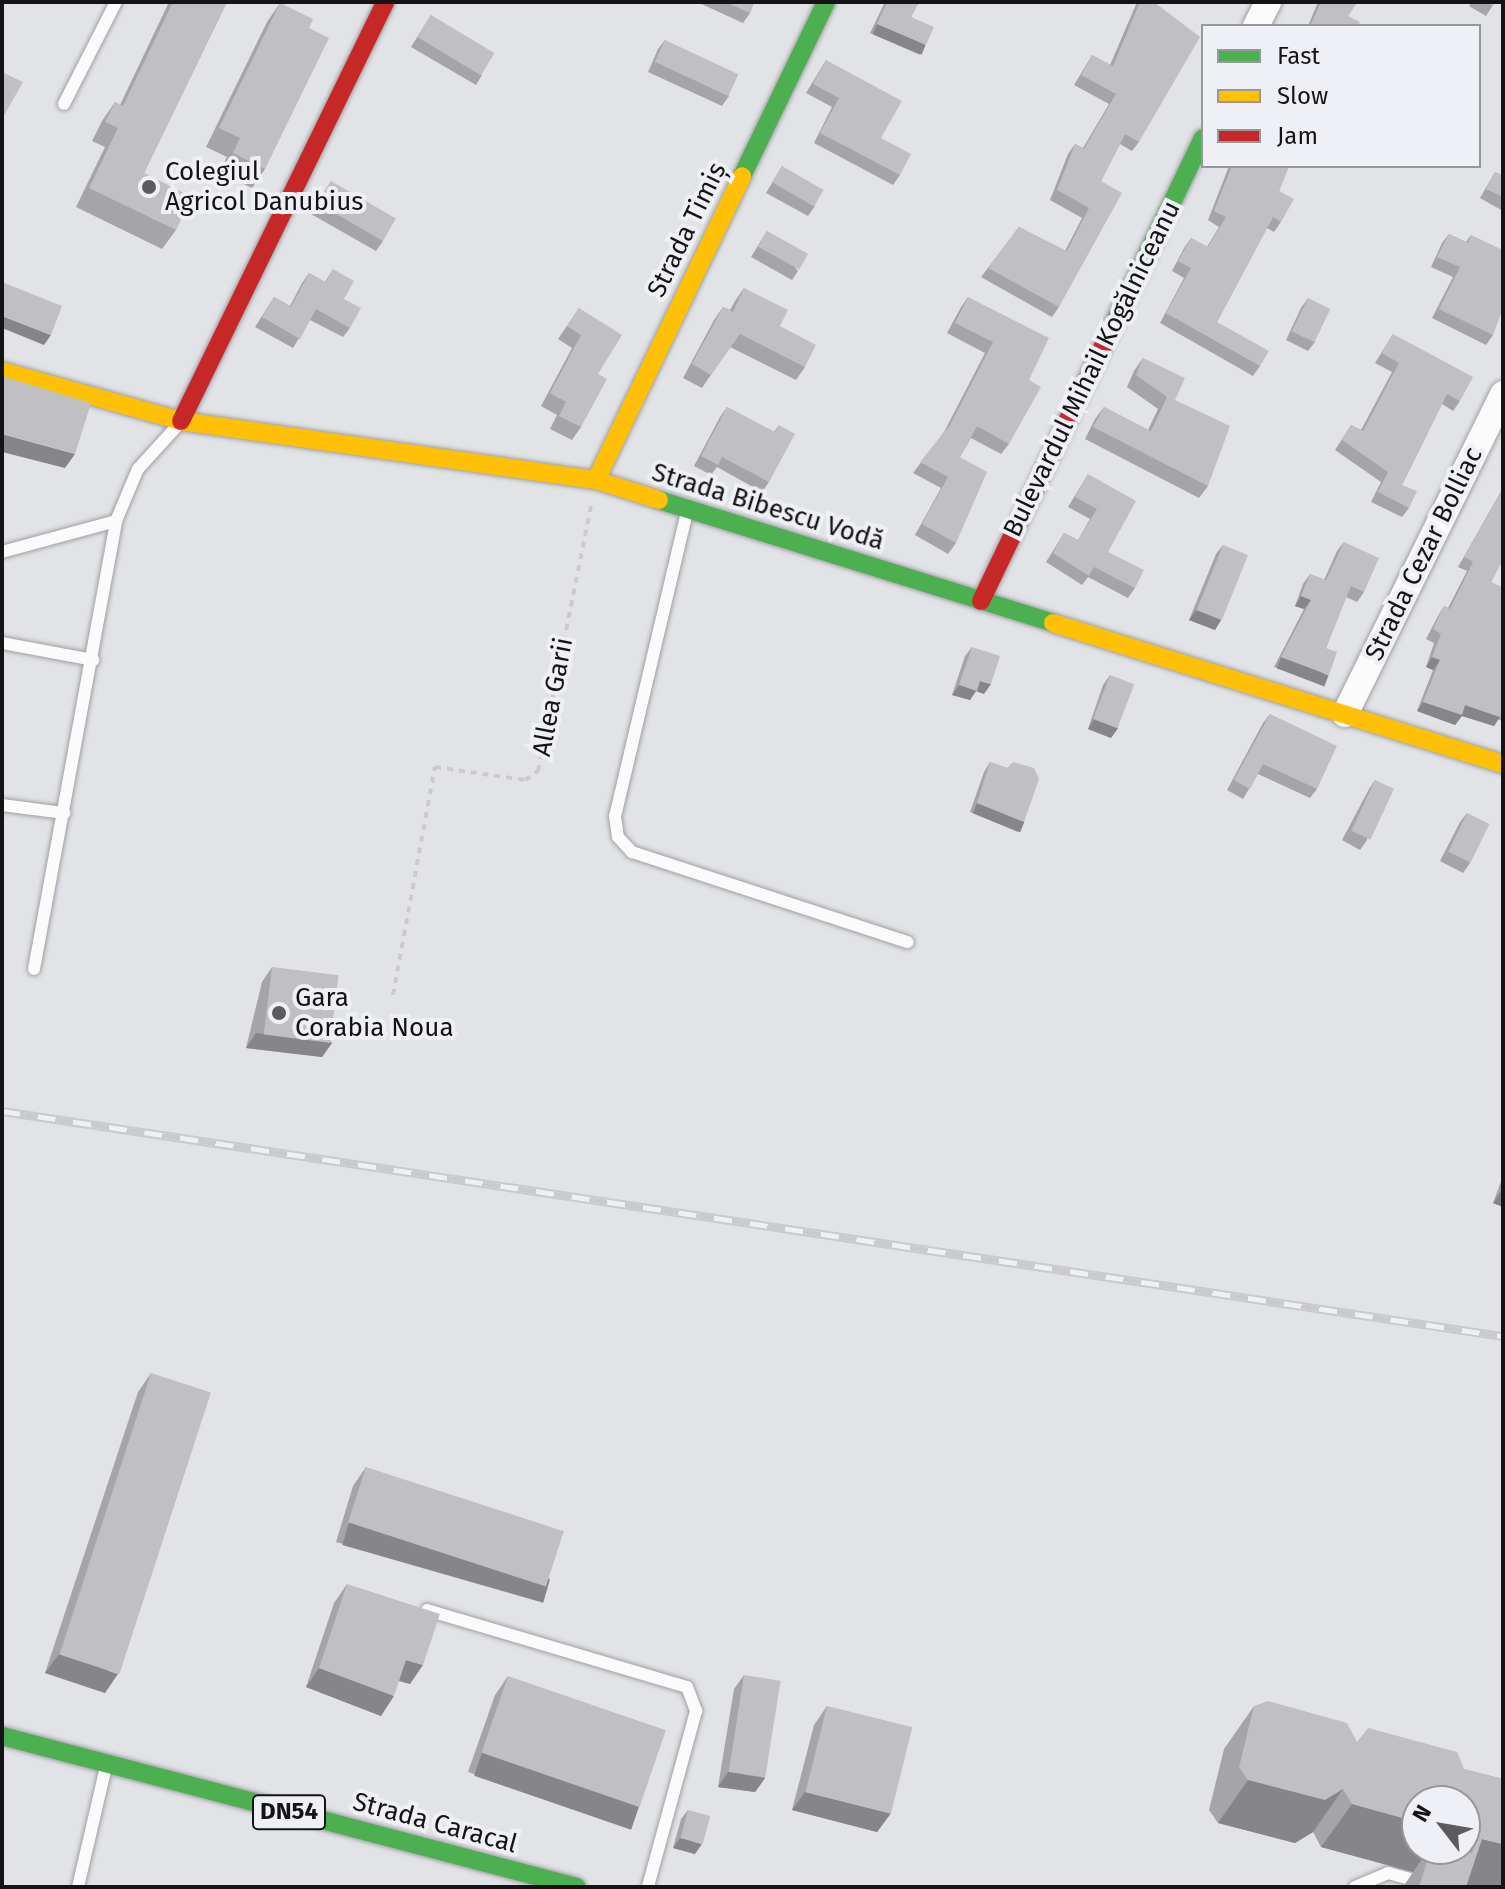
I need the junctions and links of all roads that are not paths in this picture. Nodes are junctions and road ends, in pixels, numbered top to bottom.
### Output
1 (116, 2) edge
2 (385, 2) edge
3 (826, 2) edge
4 (1268, 2) edge
5 (1257, 24) edge
6 (64, 104) dead end
7 (1201, 142) edge
8 (2, 371) edge
9 (1503, 394) edge
10 (181, 421) junction
11 (596, 480) junction
12 (688, 509) junction
13 (116, 521) junction
14 (2, 552) edge
15 (981, 601) junction
16 (2, 643) edge
17 (93, 660) junction
18 (1345, 714) junction
19 (1503, 764) edge
20 (2, 805) edge
21 (64, 813) junction
22 (908, 942) dead end
23 (34, 969) dead end
24 (405, 1604) edge
25 (2, 1736) edge
26 (107, 1764) junction
27 (78, 1887) edge
28 (577, 1887) edge
29 (648, 1887) edge
30 (1355, 1887) edge
31 (1440, 1887) edge

1 - 6 lane
2 - 10 street
3 - 11 street, Strada Timiș
4 - 5 street
7 - 15 street, Bulevardul Mihail Kogălniceanu
8 - 10 street, Strada Bibescu Vodă
9 - 18 street, Strada Cezar Bolliac
10 - 11 street, Strada Bibescu Vodă
10 - 13 lane
11 - 12 street, Strada Bibescu Vodă
12 - 15 street, Strada Bibescu Vodă
12 - 22 lane
13 - 14 lane
13 - 17 lane
15 - 18 street, Strada Bibescu Vodă
16 - 17 lane
17 - 21 lane
18 - 19 street, Strada Bibescu Vodă
20 - 21 lane
21 - 23 lane
24 - 29 lane
25 - 26 street, Strada Caracal / DN54
26 - 27 lane
26 - 28 street, Strada Caracal / DN54
30 - 31 lane

